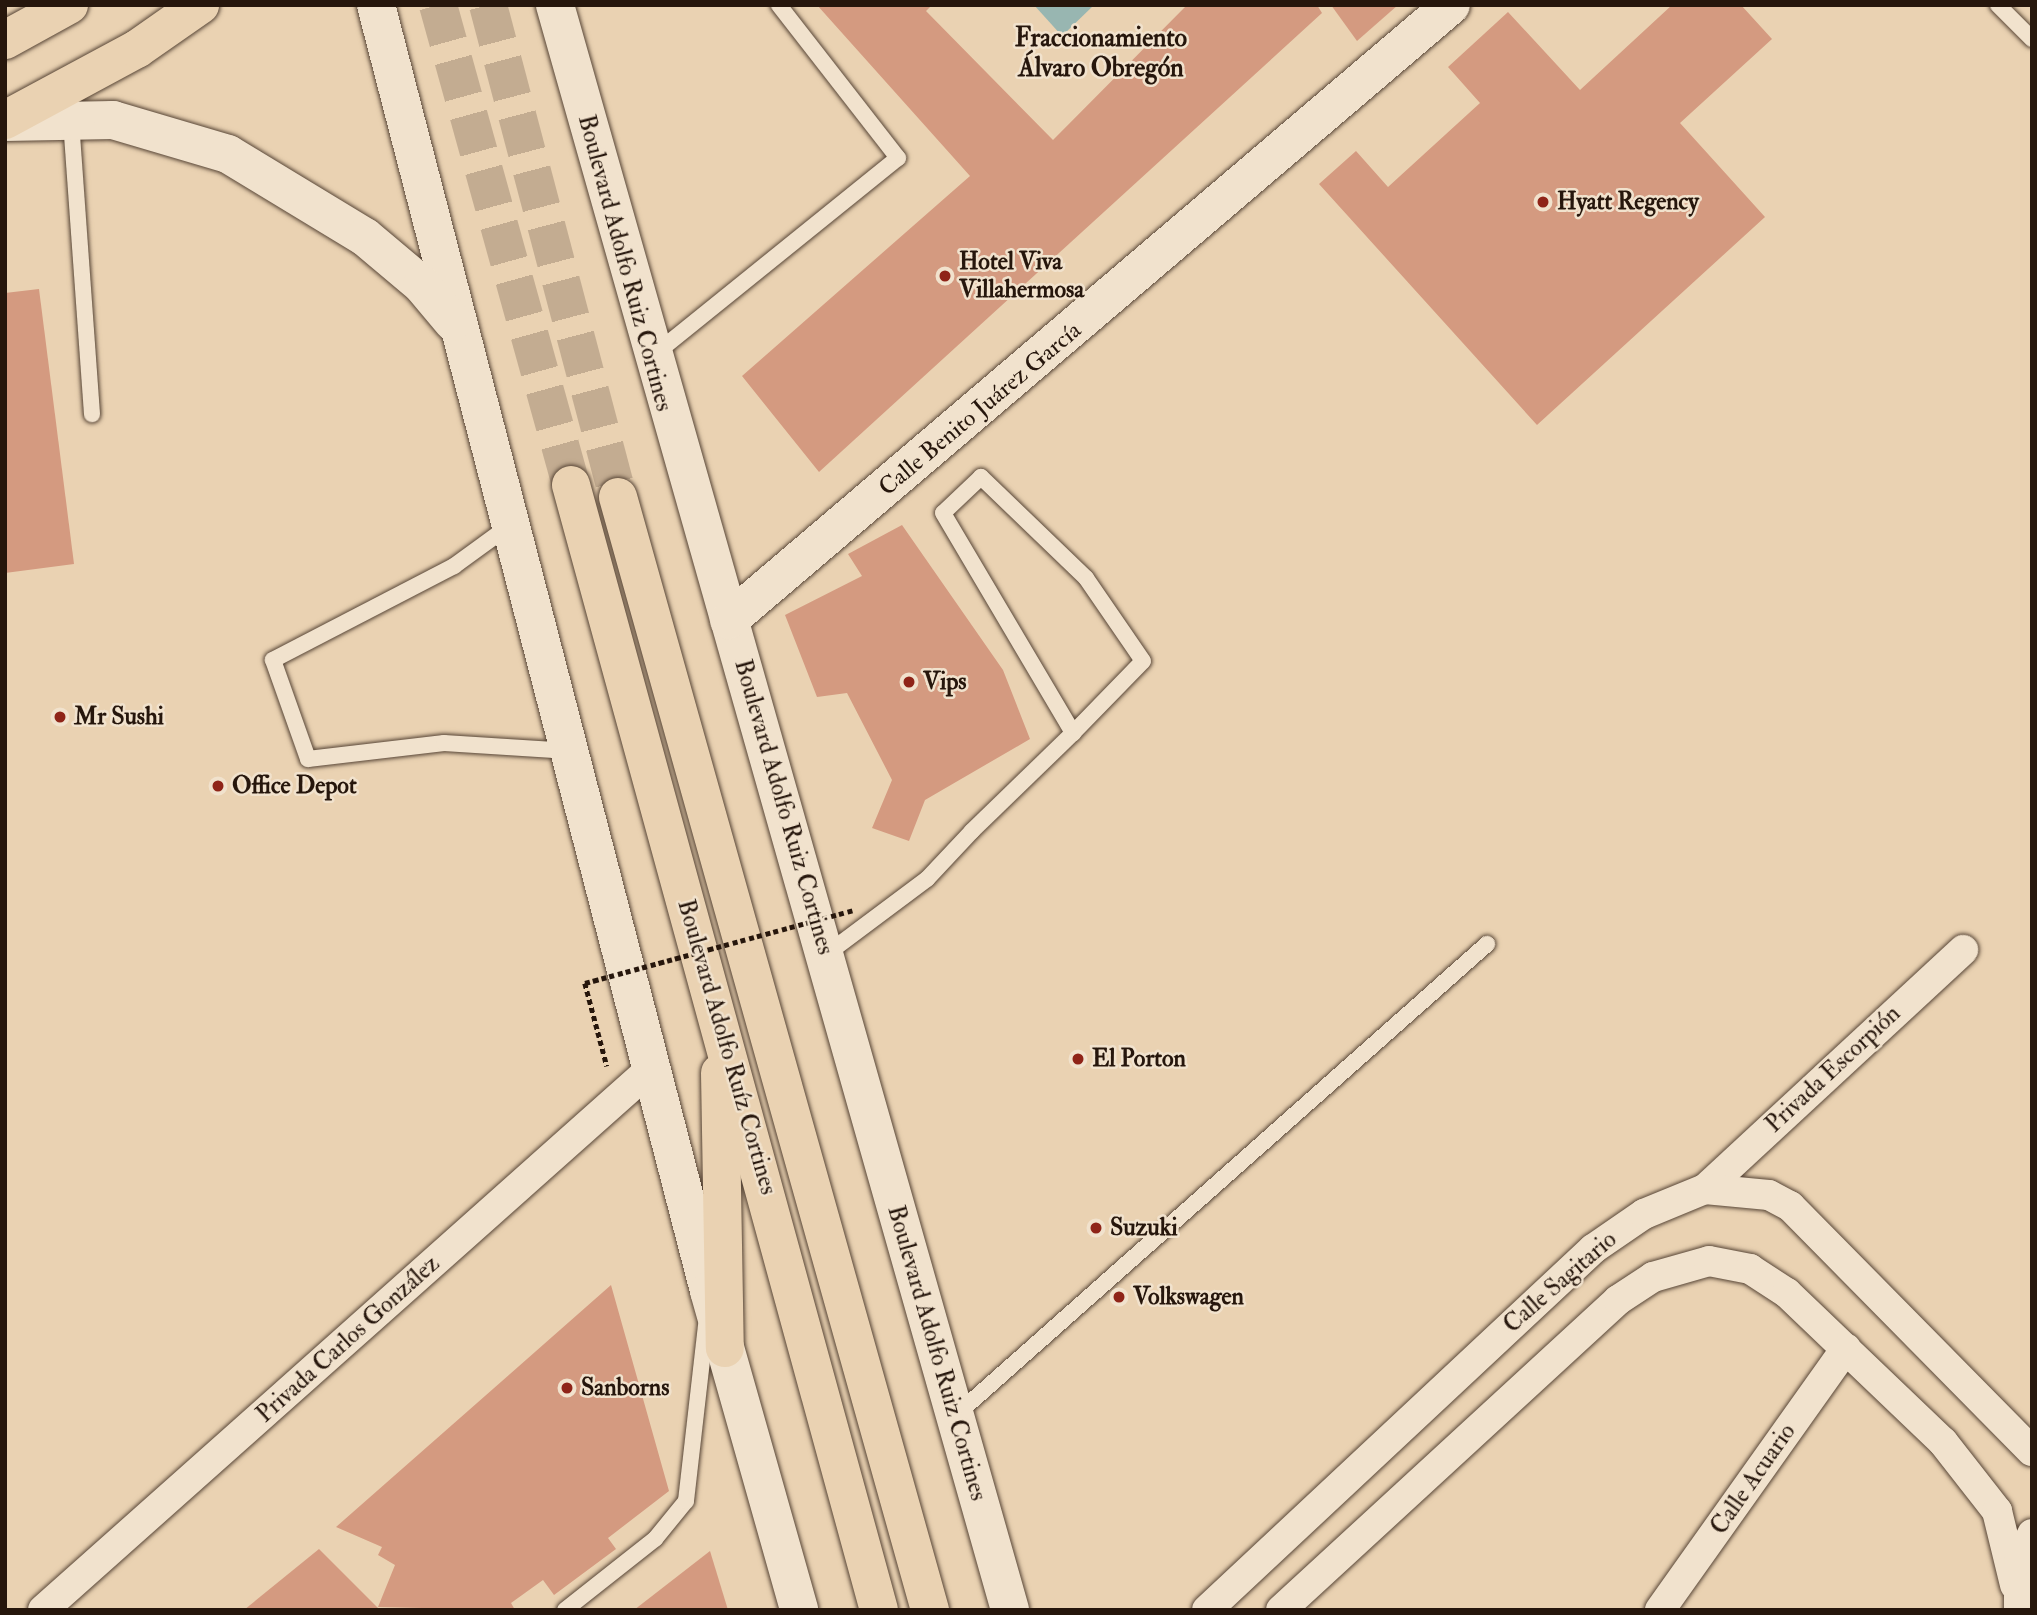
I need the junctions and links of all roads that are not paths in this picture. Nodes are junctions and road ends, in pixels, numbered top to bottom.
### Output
1 (69, 5) edge
2 (200, 5) edge
3 (376, 5) edge
4 (555, 5) edge
5 (571, 5) edge
6 (779, 5) edge
7 (1451, 5) edge
8 (1998, 5) edge
9 (2032, 39) edge
10 (5, 40) edge
11 (565, 47) junction
12 (93, 74) junction
13 (5, 121) edge
14 (69, 124) junction
15 (459, 331) junction
16 (650, 357) junction
17 (92, 414) dead end
18 (571, 485) tunnel mouth
19 (618, 497) tunnel mouth
20 (509, 526) junction
21 (729, 620) junction
22 (1073, 733) junction
23 (570, 751) junction
24 (1487, 944) dead end
25 (1963, 950) dead end
26 (828, 953) junction
27 (719, 1019) junction
28 (653, 1068) junction
29 (1705, 1189) junction
30 (709, 1291) junction
31 (725, 1348) junction
32 (1846, 1348) junction
33 (954, 1417) junction
34 (2032, 1451) edge
35 (2032, 1534) edge
36 (2017, 1597) edge
37 (43, 1610) edge
38 (565, 1610) edge
39 (799, 1610) edge
40 (879, 1610) edge
41 (930, 1610) edge
42 (1010, 1610) edge
43 (1207, 1610) edge
44 (1281, 1610) edge
45 (1660, 1610) edge

1 - 10 main road
2 - 12 main road
3 - 15 main road
4 - 11 main road, Boulevard Adolfo Ruiz Cortines
5 - 11 main road
6 - 16 lane
7 - 21 main road, Calle Benito Juárez García
8 - 9 lane
11 - 16 main road, Boulevard Adolfo Ruiz Cortines
12 - 13 main road
12 - 14 lane
13 - 14 main road
14 - 15 main road
14 - 17 lane
15 - 20 main road
16 - 21 main road, Boulevard Adolfo Ruiz Cortines
18 - 27 main road, Boulevard Adolfo Ruíz Cortines
19 - 41 main road, Boulevard Adolfo Ruíz Cortines
20 - 23 main road
20 - 23 lane
21 - 26 main road, Boulevard Adolfo Ruiz Cortines
22 - 22 lane
22 - 26 lane
23 - 28 main road
24 - 33 lane
25 - 29 street, Privada Escorpión
26 - 33 main road, Boulevard Adolfo Ruiz Cortines
27 - 31 main road
27 - 40 main road, Boulevard Adolfo Ruíz Cortines
28 - 30 main road
28 - 37 street, Privada Carlos González
29 - 34 street, Calle Sagitario
29 - 43 street, Calle Sagitario
30 - 31 main road
30 - 38 lane
31 - 39 main road
32 - 36 street, Calle Sagitario
32 - 44 street, Calle Sagitario
32 - 45 street, Calle Acuario
33 - 42 main road, Boulevard Adolfo Ruiz Cortines
35 - 36 street

